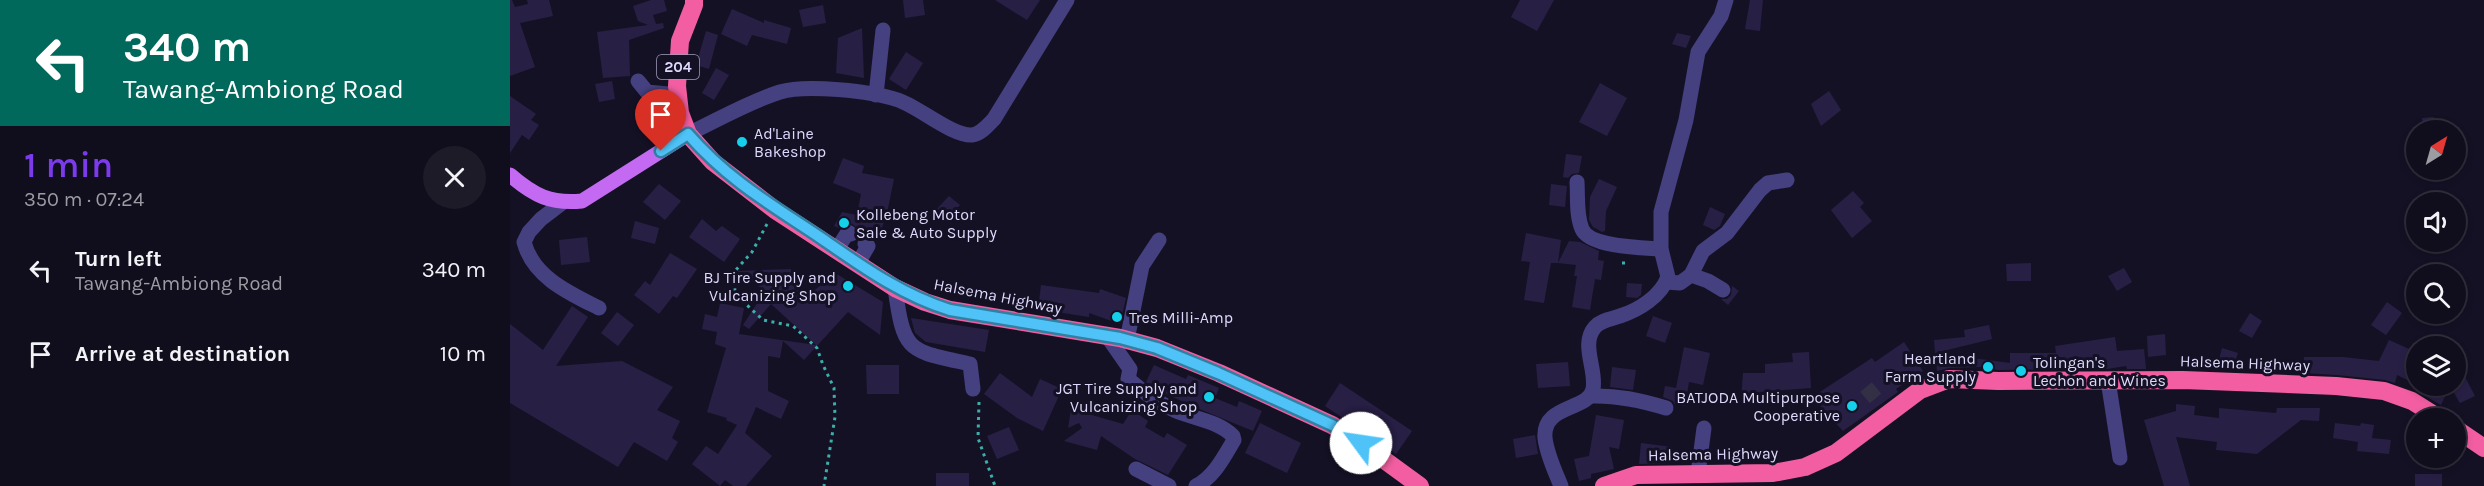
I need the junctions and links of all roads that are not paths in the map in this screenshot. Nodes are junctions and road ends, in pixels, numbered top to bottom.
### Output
1 (694, 0) edge
2 (1067, 0) edge
3 (1726, 0) edge
4 (883, 30) dead end
5 (638, 81) dead end
6 (678, 95) junction
7 (876, 95) junction
8 (688, 134) junction
9 (510, 175) edge
10 (1787, 180) dead end
11 (1577, 182) dead end
12 (562, 203) junction
13 (851, 234) dead end
14 (1160, 240) dead end
15 (865, 244) dead end
16 (837, 249) junction
17 (1662, 249) junction
18 (858, 263) junction
19 (1691, 275) junction
20 (1666, 282) junction
21 (896, 288) junction
22 (1723, 290) dead end
23 (599, 308) dead end
24 (1107, 336) junction
25 (1127, 340) junction
26 (2108, 380) junction
27 (976, 393) road end
28 (1590, 396) junction
29 (1666, 408) dead end
30 (2421, 408) edge
31 (1704, 428) dead end
32 (2466, 436) edge
33 (2484, 448) edge
34 (2120, 458) dead end
35 (1136, 469) dead end
36 (1698, 474) junction
37 (1169, 486) edge
38 (1196, 486) edge
39 (1420, 486) edge
40 (1561, 486) edge
41 (1604, 486) edge

1 - 6 highway, Halsema Highway / 204
2 - 7 street
3 - 17 street
4 - 7 street
5 - 6 street
6 - 8 highway, Halsema Highway / 204
7 - 8 street
8 - 12 main road
8 - 16 highway, Halsema Highway / 204
9 - 12 main road
10 - 19 street
11 - 17 street
12 - 23 street
13 - 16 street
14 - 25 street
15 - 18 street
16 - 18 highway, Halsema Highway / 204
17 - 20 street
18 - 21 highway, Halsema Highway / 204
19 - 20 street
19 - 22 street
20 - 28 street
21 - 24 highway, Halsema Highway / 204
21 - 27 street
24 - 25 highway, Halsema Highway / 204
24 - 38 street
25 - 39 highway, Halsema Highway / 204
26 - 30 highway, Halsema Highway
26 - 34 street
26 - 36 highway, Halsema Highway
28 - 29 street
28 - 40 street
31 - 36 street
32 - 33 highway
35 - 37 street
36 - 41 highway, Halsema Highway

